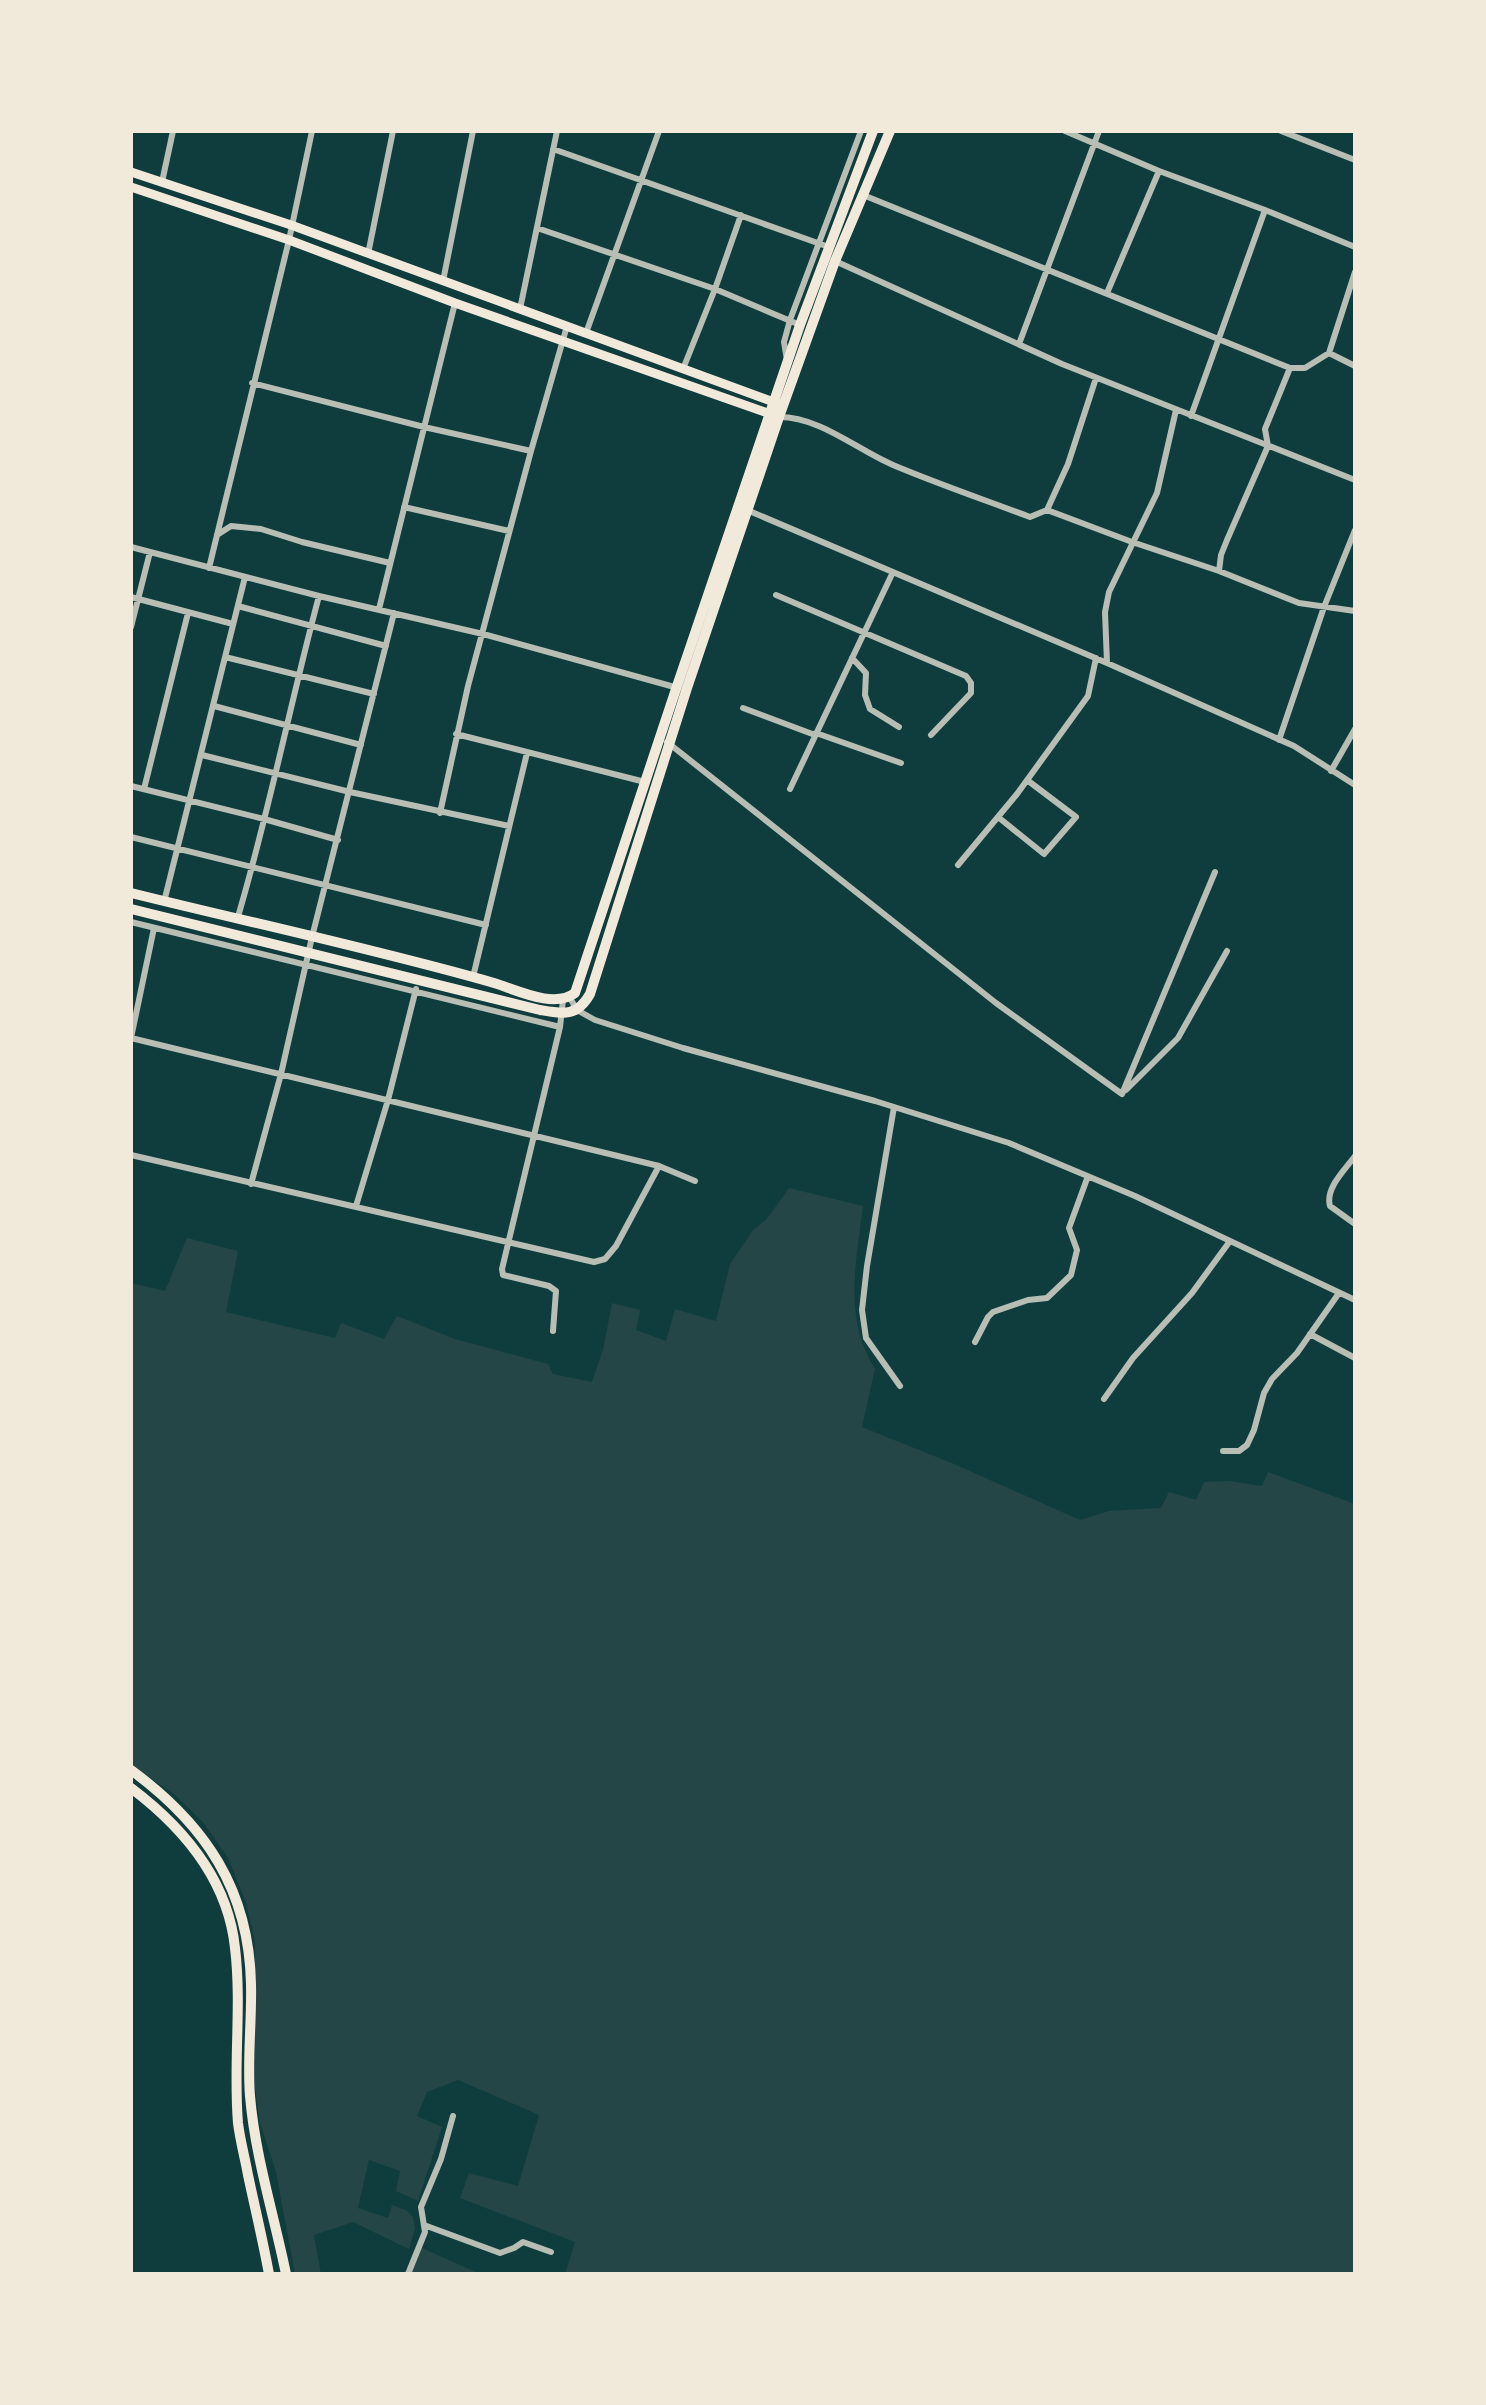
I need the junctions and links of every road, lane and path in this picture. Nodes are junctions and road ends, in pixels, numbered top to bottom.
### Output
1 (173, 131) edge
2 (312, 131) edge
3 (393, 131) edge
4 (473, 131) edge
5 (557, 131) edge
6 (659, 131) edge
7 (861, 131) edge
8 (873, 131) edge
9 (890, 131) edge
10 (1065, 131) edge
11 (1099, 131) edge
12 (1281, 131) edge
13 (1093, 144) junction
14 (553, 149) junction
15 (1355, 160) edge
16 (1159, 171) junction
17 (131, 172) edge
18 (640, 180) junction
19 (162, 182) junction
20 (131, 187) edge
21 (863, 195) junction
22 (1265, 210) junction
23 (741, 215) junction
24 (291, 225) junction
25 (537, 228) junction
26 (289, 240) junction
27 (818, 243) junction
28 (829, 247) junction
29 (1355, 247) edge
30 (368, 254) junction
31 (613, 254) junction
32 (835, 261) junction
33 (1046, 270) junction
34 (1355, 272) edge
35 (443, 281) junction
36 (716, 289) junction
37 (1107, 293) junction
38 (454, 303) junction
39 (520, 309) junction
40 (795, 322) junction
41 (567, 326) junction
42 (586, 333) junction
43 (1220, 339) junction
44 (562, 341) junction
45 (1019, 344) junction
46 (1329, 354) junction
47 (1355, 366) edge
48 (1290, 368) junction
49 (683, 369) junction
50 (1096, 378) junction
51 (252, 383) junction
52 (777, 410) junction
53 (1176, 410) junction
54 (1191, 416) junction
55 (794, 417) junction
56 (424, 427) junction
57 (1268, 446) junction
58 (531, 452) junction
59 (1355, 480) edge
60 (404, 507) junction
61 (743, 508) junction
62 (1047, 510) junction
63 (1355, 530) edge
64 (509, 531) junction
65 (217, 535) junction
66 (1132, 542) junction
67 (131, 547) edge
68 (150, 552) junction
69 (390, 563) junction
70 (209, 568) junction
71 (1219, 571) junction
72 (893, 572) junction
73 (245, 577) junction
74 (776, 595) dead end
75 (319, 596) junction
76 (135, 598) edge
77 (238, 606) junction
78 (1324, 607) junction
79 (379, 609) junction
80 (1355, 611) edge
81 (188, 613) junction
82 (394, 613) junction
83 (233, 624) junction
84 (131, 627) edge
85 (311, 627) junction
86 (865, 633) junction
87 (483, 634) junction
88 (386, 646) junction
89 (225, 657) junction
90 (1096, 658) junction
91 (852, 659) junction
92 (1108, 663) junction
93 (298, 675) junction
94 (681, 688) junction
95 (373, 694) junction
96 (214, 706) junction
97 (743, 708) dead end
98 (286, 725) junction
99 (899, 727) dead end
100 (1355, 729) edge
101 (456, 734) junction
102 (816, 734) junction
103 (931, 735) dead end
104 (660, 736) junction
105 (1279, 740) junction
106 (670, 744) junction
107 (361, 745) junction
108 (527, 752) junction
109 (202, 755) junction
110 (901, 764) dead end
111 (1332, 771) junction
112 (274, 773) junction
113 (1027, 780) junction
114 (645, 782) junction
115 (1355, 785) edge
116 (131, 786) edge
117 (144, 789) junction
118 (790, 789) dead end
119 (350, 792) junction
120 (190, 800) junction
121 (440, 813) junction
122 (998, 817) junction
123 (264, 819) junction
124 (509, 826) junction
125 (131, 837) edge
126 (338, 840) junction
127 (178, 848) junction
128 (958, 865) dead end
129 (253, 866) junction
130 (1215, 872) dead end
131 (327, 886) junction
132 (131, 894) edge
133 (164, 902) junction
134 (131, 909) edge
135 (237, 920) junction
136 (131, 922) edge
137 (486, 925) junction
138 (154, 928) junction
139 (312, 936) junction
140 (1227, 951) dead end
141 (309, 952) junction
142 (305, 966) junction
143 (473, 977) junction
144 (417, 985) junction
145 (566, 999) junction
146 (578, 1010) junction
147 (562, 1014) junction
148 (560, 1027) junction
149 (131, 1038) edge
150 (281, 1074) junction
151 (1122, 1094) junction
152 (388, 1100) junction
153 (894, 1107) junction
154 (533, 1136) junction
155 (131, 1156) edge
156 (1355, 1156) edge
157 (659, 1166) junction
158 (1088, 1176) junction
159 (695, 1181) dead end
160 (251, 1184) junction
161 (356, 1206) junction
162 (1355, 1224) edge
163 (1230, 1241) junction
164 (506, 1243) junction
165 (1339, 1293) junction
166 (1355, 1300) edge
167 (553, 1331) dead end
168 (1310, 1334) junction
169 (975, 1342) dead end
170 (1355, 1358) edge
171 (900, 1386) dead end
172 (1104, 1399) dead end
173 (1223, 1451) dead end
174 (131, 1770) edge
175 (131, 1788) edge
176 (453, 2116) dead end
177 (424, 2225) junction
178 (551, 2252) dead end
179 (269, 2274) edge
180 (286, 2274) edge
181 (408, 2274) edge

1 - 19 street
2 - 24 street
3 - 30 street
4 - 35 street
5 - 14 street
6 - 18 street
7 - 27 street
8 - 28 main road
9 - 21 main road
10 - 13 street
11 - 13 street
12 - 15 street
13 - 16 street
13 - 33 street
14 - 18 street
14 - 25 street
16 - 22 street
16 - 37 street
17 - 19 main road
18 - 23 street
18 - 31 street
19 - 24 main road
20 - 26 main road
21 - 32 main road
21 - 33 street
22 - 29 street
22 - 43 street
23 - 27 street
23 - 36 street
24 - 26 street
24 - 30 main road
25 - 31 street
25 - 39 street
26 - 38 main road
26 - 51 street
27 - 28 street
27 - 40 street
28 - 40 main road
30 - 35 main road
31 - 36 street
31 - 42 street
32 - 45 street
32 - 52 main road
33 - 37 street
33 - 45 street
34 - 46 street
35 - 39 main road
36 - 40 street
36 - 49 street
37 - 43 street
38 - 44 main road
38 - 56 street
39 - 41 main road
40 - 52 main road
41 - 42 main road
41 - 44 street
42 - 49 main road
43 - 48 street
43 - 54 street
44 - 52 main road
44 - 58 street
45 - 50 street
46 - 47 street
46 - 48 street
48 - 57 street
49 - 52 main road
50 - 53 street
50 - 62 street
51 - 56 street
51 - 65 street
52 - 55 street
52 - 55 street
52 - 61 main road
53 - 54 street
53 - 66 street
54 - 57 street
55 - 62 street
56 - 58 street
56 - 60 street
57 - 59 street
57 - 71 street
58 - 64 street
60 - 64 street
60 - 69 street
61 - 72 street
61 - 94 main road
62 - 66 street
63 - 78 street
64 - 87 street
65 - 69 street
65 - 70 street
66 - 71 street
66 - 92 street
67 - 68 street
68 - 70 street
68 - 76 street
69 - 79 street
70 - 73 street
71 - 78 street
72 - 86 street
72 - 90 street
73 - 75 street
73 - 77 street
74 - 86 street
75 - 79 street
75 - 85 street
76 - 81 street
76 - 84 street
77 - 83 street
77 - 85 street
78 - 80 street
78 - 105 street
79 - 82 street
81 - 83 street
81 - 117 street
82 - 87 street
82 - 88 street
83 - 89 street
85 - 88 street
85 - 93 street
86 - 91 street
86 - 103 street
87 - 94 street
87 - 101 street
88 - 95 street
89 - 93 street
89 - 96 street
90 - 92 street
90 - 113 street
91 - 99 street
91 - 102 street
92 - 105 street
93 - 95 street
93 - 98 street
94 - 104 main road
94 - 106 main road
95 - 107 street
96 - 98 street
96 - 109 street
97 - 102 street
98 - 107 street
98 - 112 street
100 - 111 street
101 - 108 street
101 - 121 street
102 - 110 street
102 - 118 street
104 - 106 street
104 - 114 main road
105 - 111 street
106 - 146 main road
106 - 151 street
107 - 119 street
108 - 114 street
108 - 124 street
109 - 112 street
109 - 120 street
111 - 115 street
112 - 119 street
112 - 123 street
113 - 122 street
113 - 122 street
114 - 145 main road
116 - 117 street
117 - 120 street
119 - 121 street
119 - 126 street
120 - 123 street
120 - 127 street
121 - 124 street
122 - 128 street
123 - 126 street
123 - 129 street
124 - 137 street
125 - 127 street
126 - 131 street
127 - 129 street
127 - 133 street
129 - 131 street
129 - 135 street
130 - 151 street
131 - 137 street
131 - 139 street
132 - 133 main road
133 - 135 main road
134 - 141 main road
135 - 139 main road
136 - 138 street
137 - 143 street
138 - 142 street
138 - 149 street
139 - 141 street
139 - 143 main road
140 - 151 street
141 - 142 street
141 - 144 main road
142 - 144 street
142 - 150 street
143 - 145 main road
144 - 147 main road
144 - 148 street
144 - 152 street
145 - 146 street
145 - 147 street
146 - 147 main road
146 - 153 street
147 - 148 street
148 - 154 street
149 - 150 street
150 - 152 street
150 - 160 street
152 - 154 street
152 - 161 street
153 - 158 street
153 - 171 street
154 - 157 street
154 - 164 street
155 - 160 street
156 - 162 street
157 - 159 street
157 - 164 street
158 - 163 street
158 - 169 street
160 - 161 street
161 - 164 street
163 - 165 street
163 - 172 street
164 - 167 street
165 - 166 street
165 - 168 street
168 - 170 street
168 - 173 street
174 - 180 main road
175 - 179 main road
176 - 177 street
177 - 178 street
177 - 181 street

